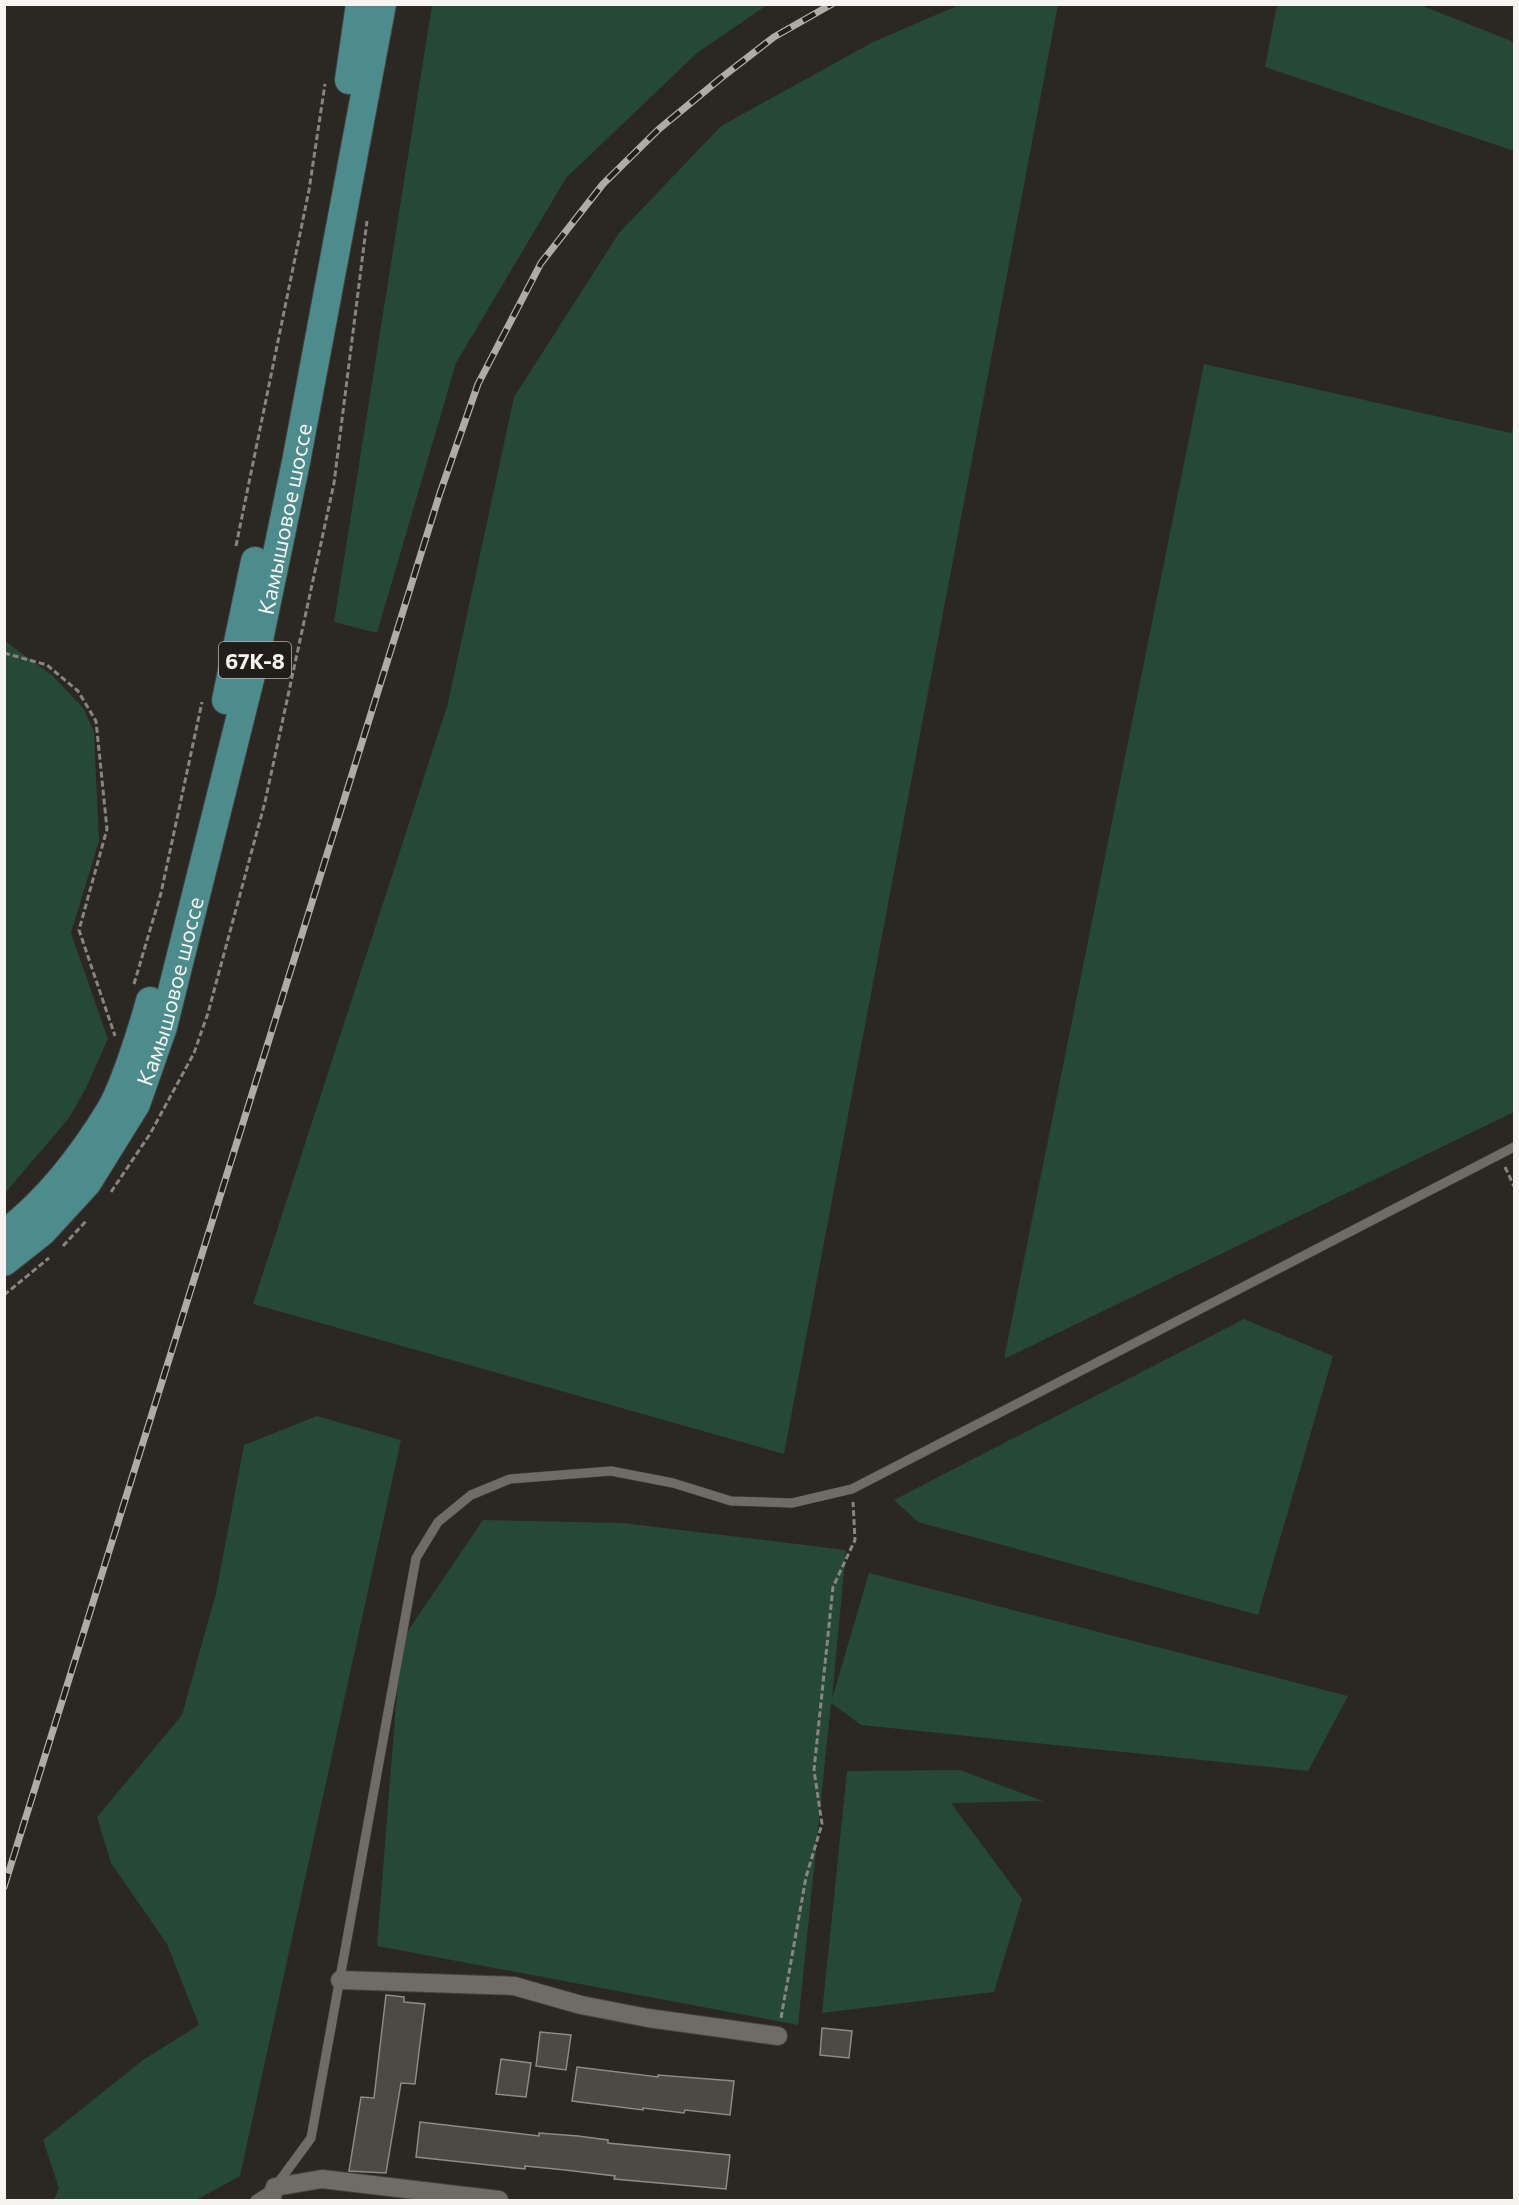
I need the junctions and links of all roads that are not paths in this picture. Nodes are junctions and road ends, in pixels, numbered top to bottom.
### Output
1 (360, 4) edge
2 (382, 4) edge
3 (1515, 1147) edge
4 (4, 1234) edge
5 (4, 1262) edge
6 (340, 1980) junction
7 (778, 2036) road end
8 (273, 2194) edge
9 (255, 2200) edge
10 (499, 2200) edge

1 - 4 main road, Камышовое шоссе / 67К-8
2 - 5 main road, Камышовое шоссе / 67К-8
3 - 6 lane
6 - 7 street
6 - 8 lane
8 - 9 lane
8 - 10 street

